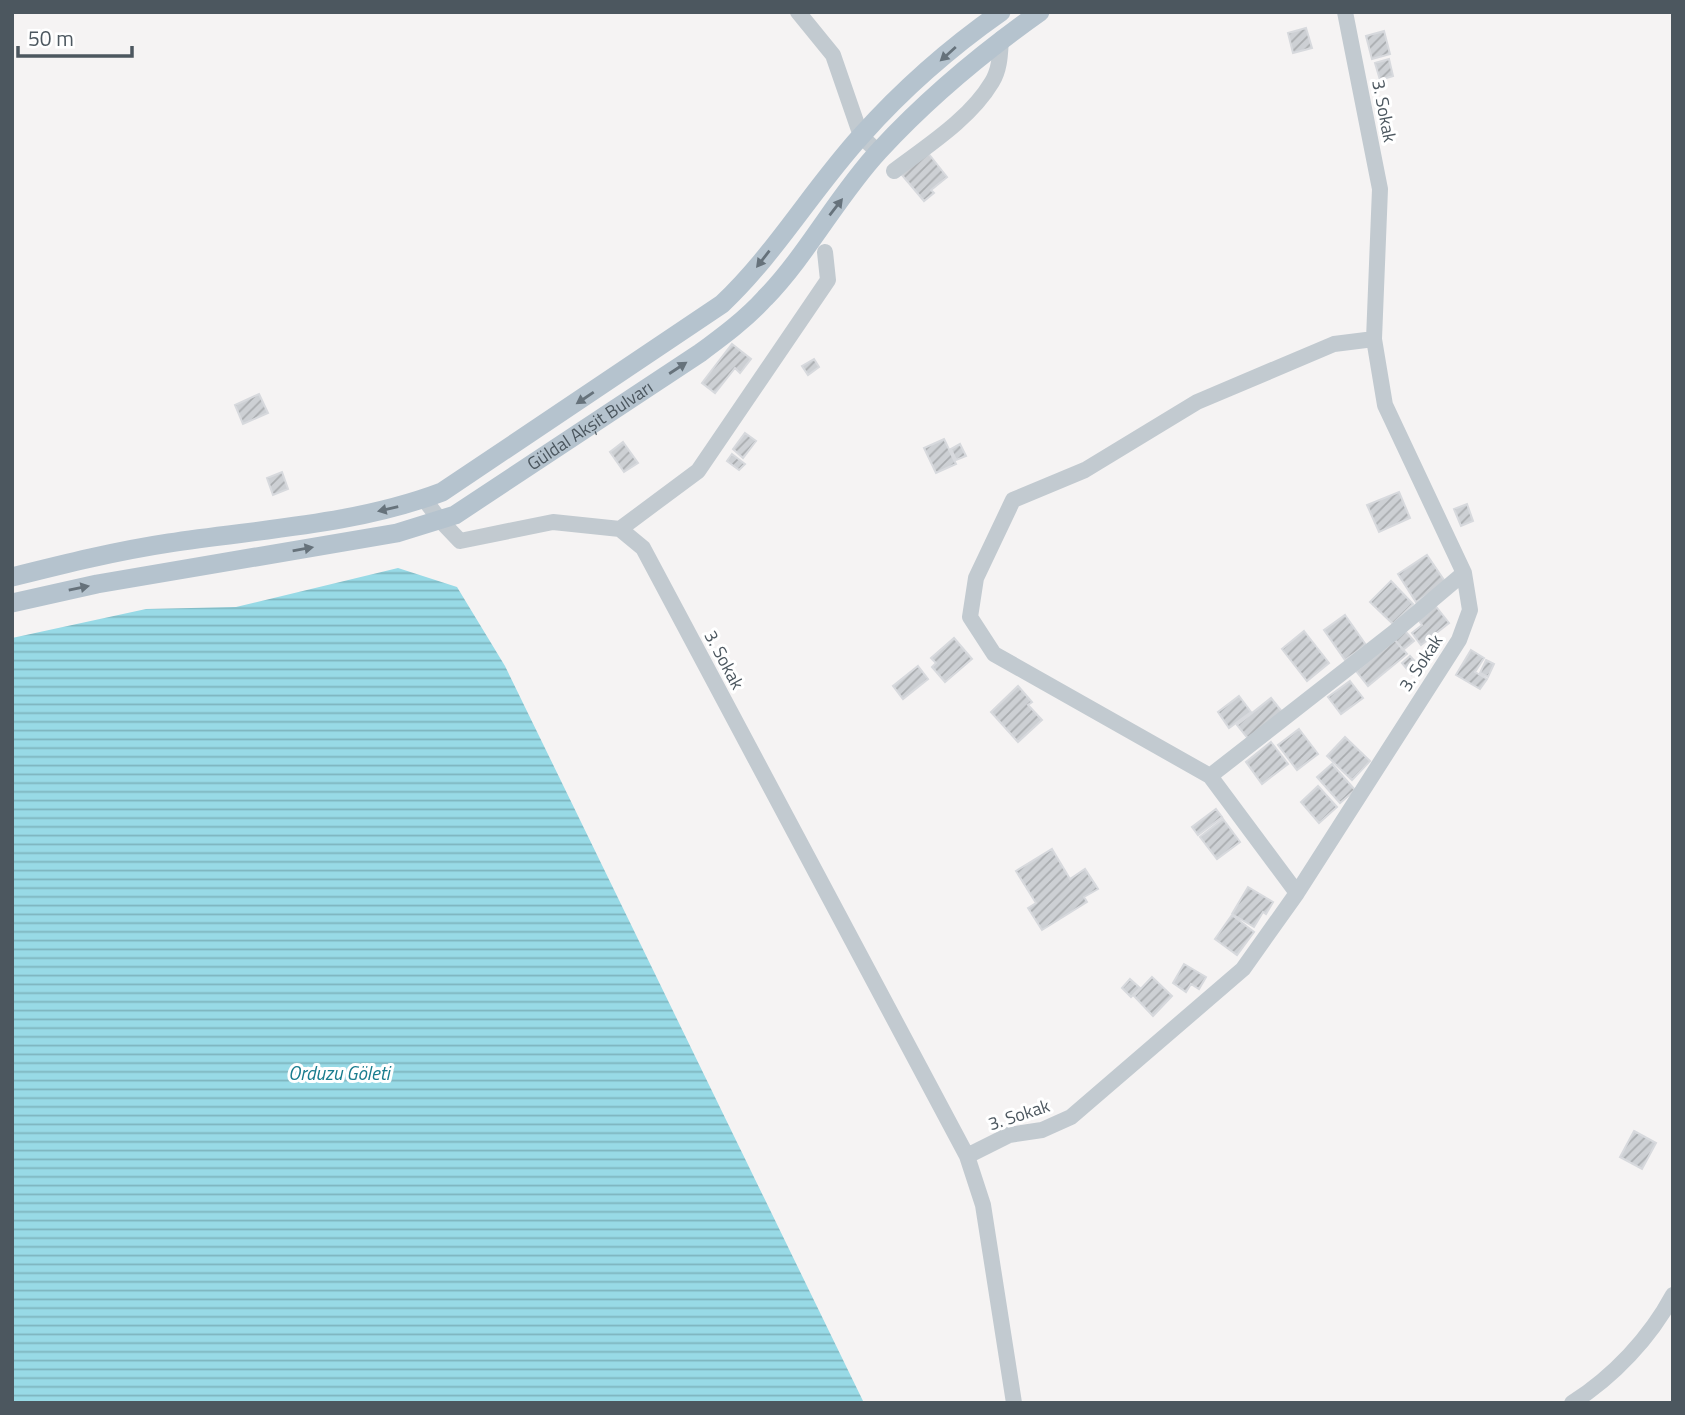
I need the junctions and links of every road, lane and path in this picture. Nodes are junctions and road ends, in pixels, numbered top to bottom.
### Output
1 (798, 12) edge
2 (1001, 12) edge
3 (1040, 12) edge
4 (1345, 12) edge
5 (1001, 39) junction
6 (861, 136) junction
7 (878, 152) junction
8 (894, 171) dead end
9 (825, 252) dead end
10 (1374, 339) junction
11 (425, 499) junction
12 (440, 520) junction
13 (620, 529) junction
14 (1464, 573) junction
15 (12, 577) edge
16 (12, 603) edge
17 (1210, 776) junction
18 (1297, 893) junction
19 (967, 1156) junction
20 (1673, 1295) edge
21 (1014, 1403) edge
22 (1572, 1403) edge

1 - 6 street
2 -> 6 main road, Güldal Akşit Bulvarı
3 - 5 main road, Güldal Akşit Bulvarı
4 - 10 street, 3. Sokak
5 - 7 main road, Güldal Akşit Bulvarı
5 - 8 street
6 - 7 street
6 -> 11 main road, Güldal Akşit Bulvarı
12 -> 7 main road, Güldal Akşit Bulvarı
9 - 13 street
10 - 14 street, 3. Sokak
10 - 17 street
11 - 12 street
11 -> 15 main road, Güldal Akşit Bulvarı
12 - 13 street
16 -> 12 main road, Güldal Akşit Bulvarı
13 - 19 street, 3. Sokak
14 - 17 street
14 - 18 street, 3. Sokak
17 - 18 street
18 - 19 street, 3. Sokak
19 - 21 street, 3. Sokak
20 - 22 street

